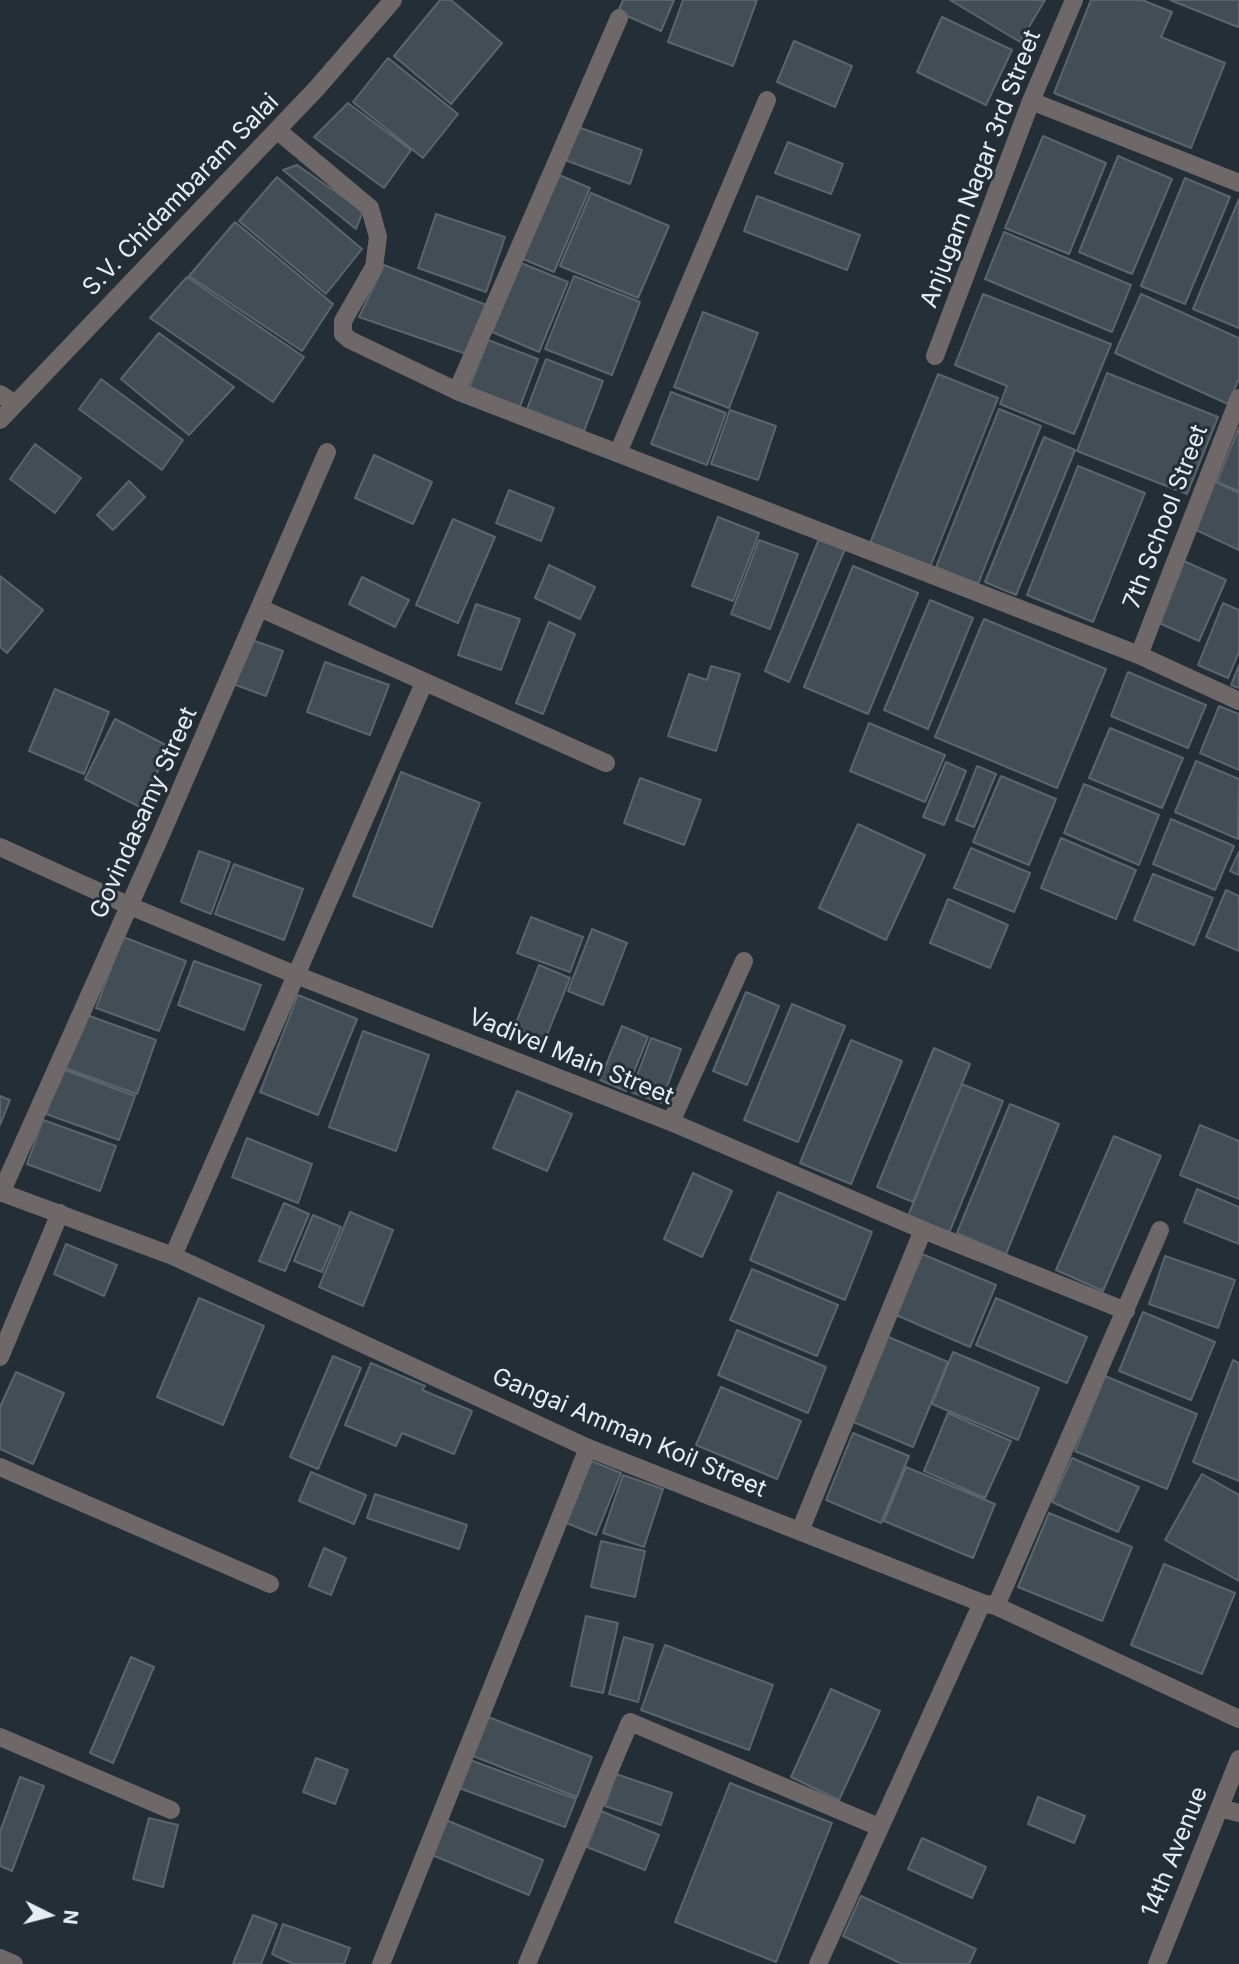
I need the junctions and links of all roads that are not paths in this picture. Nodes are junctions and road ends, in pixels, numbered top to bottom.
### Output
1 (393, 0) edge
2 (1074, 0) edge
3 (619, 18) dead end
4 (767, 100) dead end
5 (1031, 101) junction
6 (277, 130) junction
7 (1237, 177) edge
8 (935, 356) dead end
9 (457, 391) junction
10 (1239, 397) edge
11 (8, 399) edge
12 (0, 421) edge
13 (327, 452) dead end
14 (618, 453) junction
15 (260, 608) junction
16 (1139, 654) junction
17 (424, 683) junction
18 (1239, 701) edge
19 (606, 763) dead end
20 (0, 846) edge
21 (130, 906) junction
22 (744, 961) dead end
23 (296, 975) junction
24 (671, 1122) junction
25 (1, 1192) edge
26 (60, 1213) junction
27 (923, 1230) junction
28 (1160, 1230) dead end
29 (173, 1256) junction
30 (1126, 1311) junction
31 (0, 1357) edge
32 (588, 1448) junction
33 (0, 1467) edge
34 (800, 1531) junction
35 (270, 1584) dead end
36 (989, 1604) junction
37 (1239, 1719) edge
38 (0, 1737) edge
39 (1239, 1759) edge
40 (1220, 1808) junction
41 (172, 1810) dead end
42 (1239, 1813) edge
43 (879, 1827) junction
44 (0, 1958) edge
45 (14, 1964) edge
46 (381, 1964) edge
47 (527, 1964) edge
48 (818, 1964) edge
49 (1157, 1964) edge

1 - 6 street, S.V. Chidambaram Salai
2 - 5 street, Anjugam Nagar 3rd Street
3 - 9 street
4 - 14 street
5 - 7 street
5 - 8 street, Anjugam Nagar 3rd Street
6 - 9 street
6 - 11 street, S.V. Chidambaram Salai
9 - 14 street
10 - 16 street, 7th School Street
11 - 12 street, S.V. Chidambaram Salai
13 - 15 street, Govindasamy Street
14 - 16 street
15 - 17 street
15 - 21 street, Govindasamy Street
16 - 18 street
17 - 19 street
17 - 23 street
20 - 21 street, Vadivel Main Street
21 - 23 street, Vadivel Main Street
21 - 25 street, Govindasamy Street
22 - 24 street
23 - 24 street, Vadivel Main Street
23 - 29 street
24 - 27 street, Vadivel Main Street
25 - 26 street, Gangai Amman Koil Street
26 - 29 street, Gangai Amman Koil Street
26 - 31 street
27 - 30 street, Vadivel Main Street
27 - 34 street
28 - 30 street
29 - 32 street, Gangai Amman Koil Street
30 - 36 street
32 - 34 street, Gangai Amman Koil Street
32 - 46 street
33 - 35 street
34 - 36 street, Gangai Amman Koil Street
36 - 37 street, Gangai Amman Koil Street
36 - 43 street
38 - 41 street
39 - 40 street, 14th Avenue
40 - 42 street
40 - 49 street, 14th Avenue
43 - 47 street
43 - 48 street
44 - 45 street

